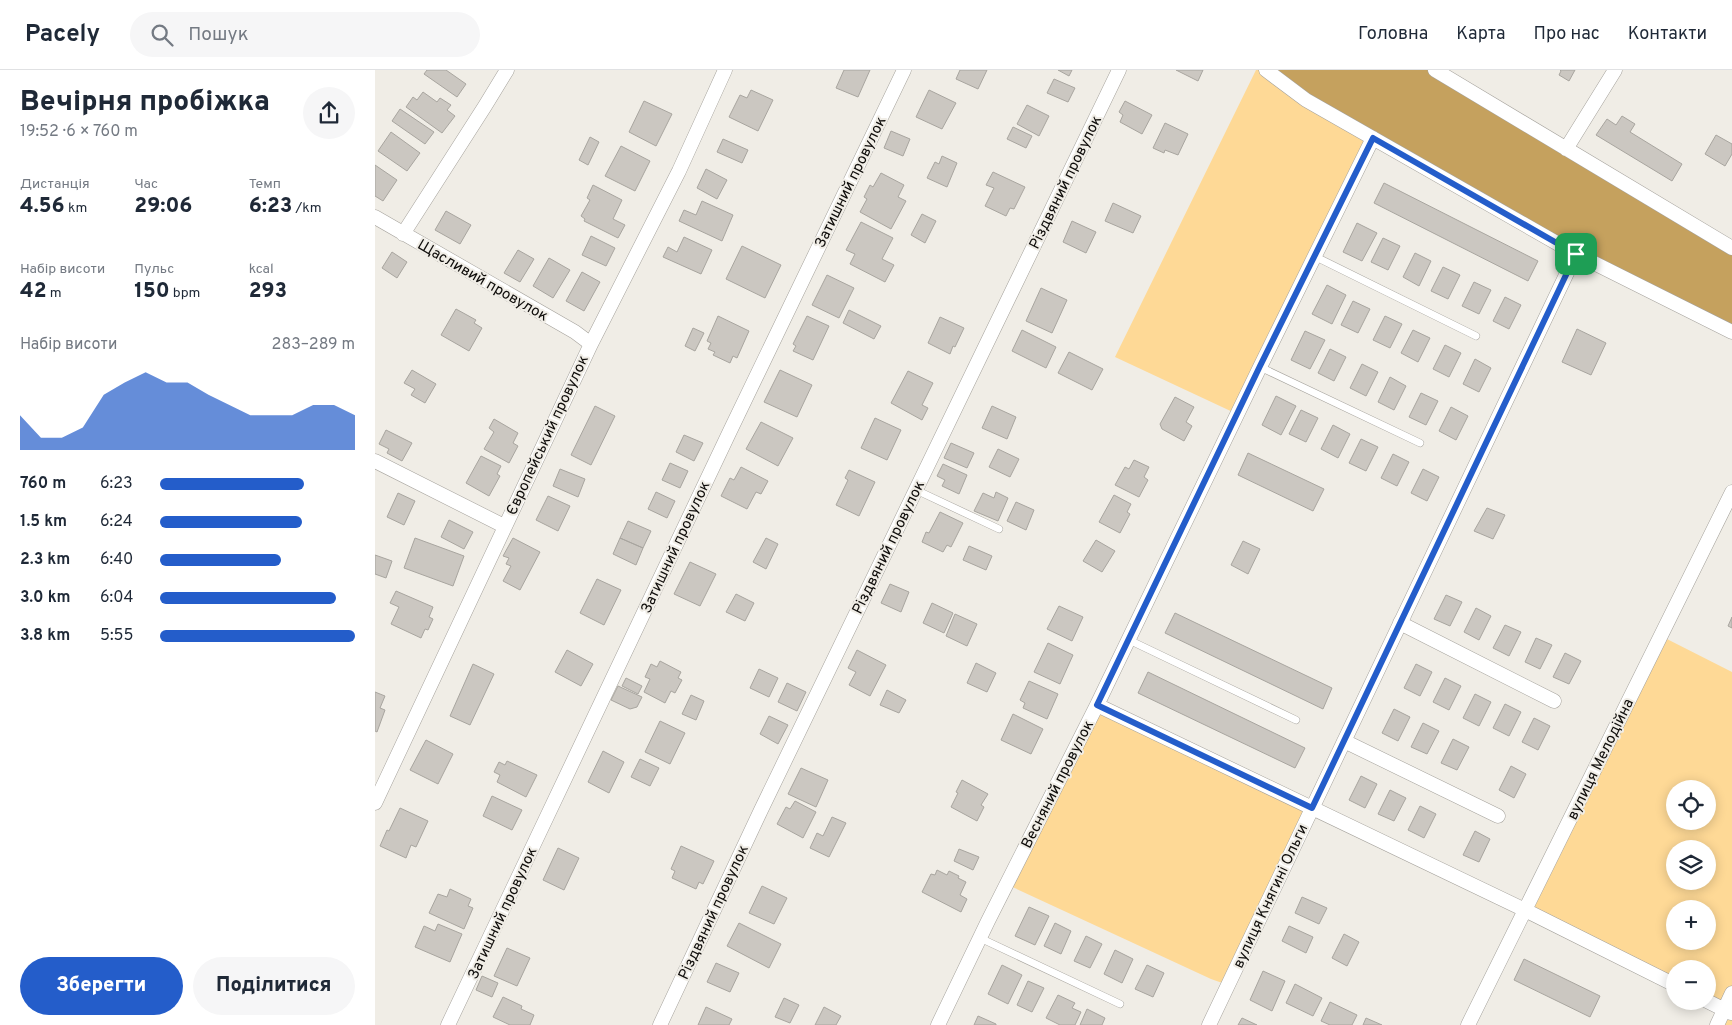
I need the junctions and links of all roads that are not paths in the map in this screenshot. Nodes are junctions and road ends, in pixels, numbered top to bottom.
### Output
1 (507, 70) edge
2 (725, 70) edge
3 (904, 70) edge
4 (1119, 70) edge
5 (1266, 70) edge
6 (1435, 70) edge
7 (1615, 70) edge
8 (1373, 138) junction
9 (1566, 149) junction
10 (375, 217) edge
11 (403, 234) junction
12 (1732, 248) edge
13 (1576, 254) junction
14 (1314, 256) junction
15 (1732, 332) edge
16 (1476, 336) dead end
17 (591, 344) junction
18 (1260, 366) junction
19 (1420, 443) dead end
20 (375, 461) edge
21 (916, 490) junction
22 (1732, 492) edge
23 (504, 526) junction
24 (999, 529) dead end
25 (1400, 623) junction
26 (1129, 640) junction
27 (1554, 701) dead end
28 (1097, 705) junction
29 (1297, 720) dead end
30 (1344, 741) junction
31 (375, 803) edge
32 (1312, 808) junction
33 (1498, 816) dead end
34 (1525, 910) junction
35 (979, 938) junction
36 (1666, 980) edge
37 (1732, 992) edge
38 (1120, 1004) dead end
39 (1716, 1006) edge
40 (1728, 1012) edge
41 (448, 1025) edge
42 (660, 1025) edge
43 (938, 1025) edge
44 (1209, 1025) edge
45 (1468, 1025) edge
46 (1717, 1025) edge

1 - 11 street
2 - 17 street, Європейський провулок
3 - 41 street, Затишний провулок
4 - 21 street, Різдвяний провулок
5 - 8 street
6 - 9 street
7 - 9 street
8 - 13 street
8 - 14 street, Весняний провулок
9 - 12 street
10 - 11 street, Щасливий провулок
11 - 17 street, Щасливий провулок
13 - 15 street
13 - 25 street, вулиця Княгині Ольги
14 - 16 lane
14 - 18 street, Весняний провулок
17 - 23 street, Європейський провулок
18 - 19 lane
18 - 26 street, Весняний провулок
20 - 23 street
21 - 24 lane
21 - 42 street, Різдвяний провулок
22 - 34 street, вулиця Мелодійна
23 - 31 street, Європейський провулок
25 - 27 street
25 - 30 street, вулиця Княгині Ольги
26 - 28 street, Весняний провулок
26 - 29 lane
28 - 32 street
28 - 35 street, Весняний провулок
30 - 32 street, вулиця Княгині Ольги
30 - 33 street
32 - 34 street
32 - 44 street, вулиця Княгині Ольги
34 - 36 street
34 - 45 street, вулиця Мелодійна
35 - 38 lane
35 - 43 street, Весняний провулок
37 - 40 street
39 - 40 street
40 - 46 street

